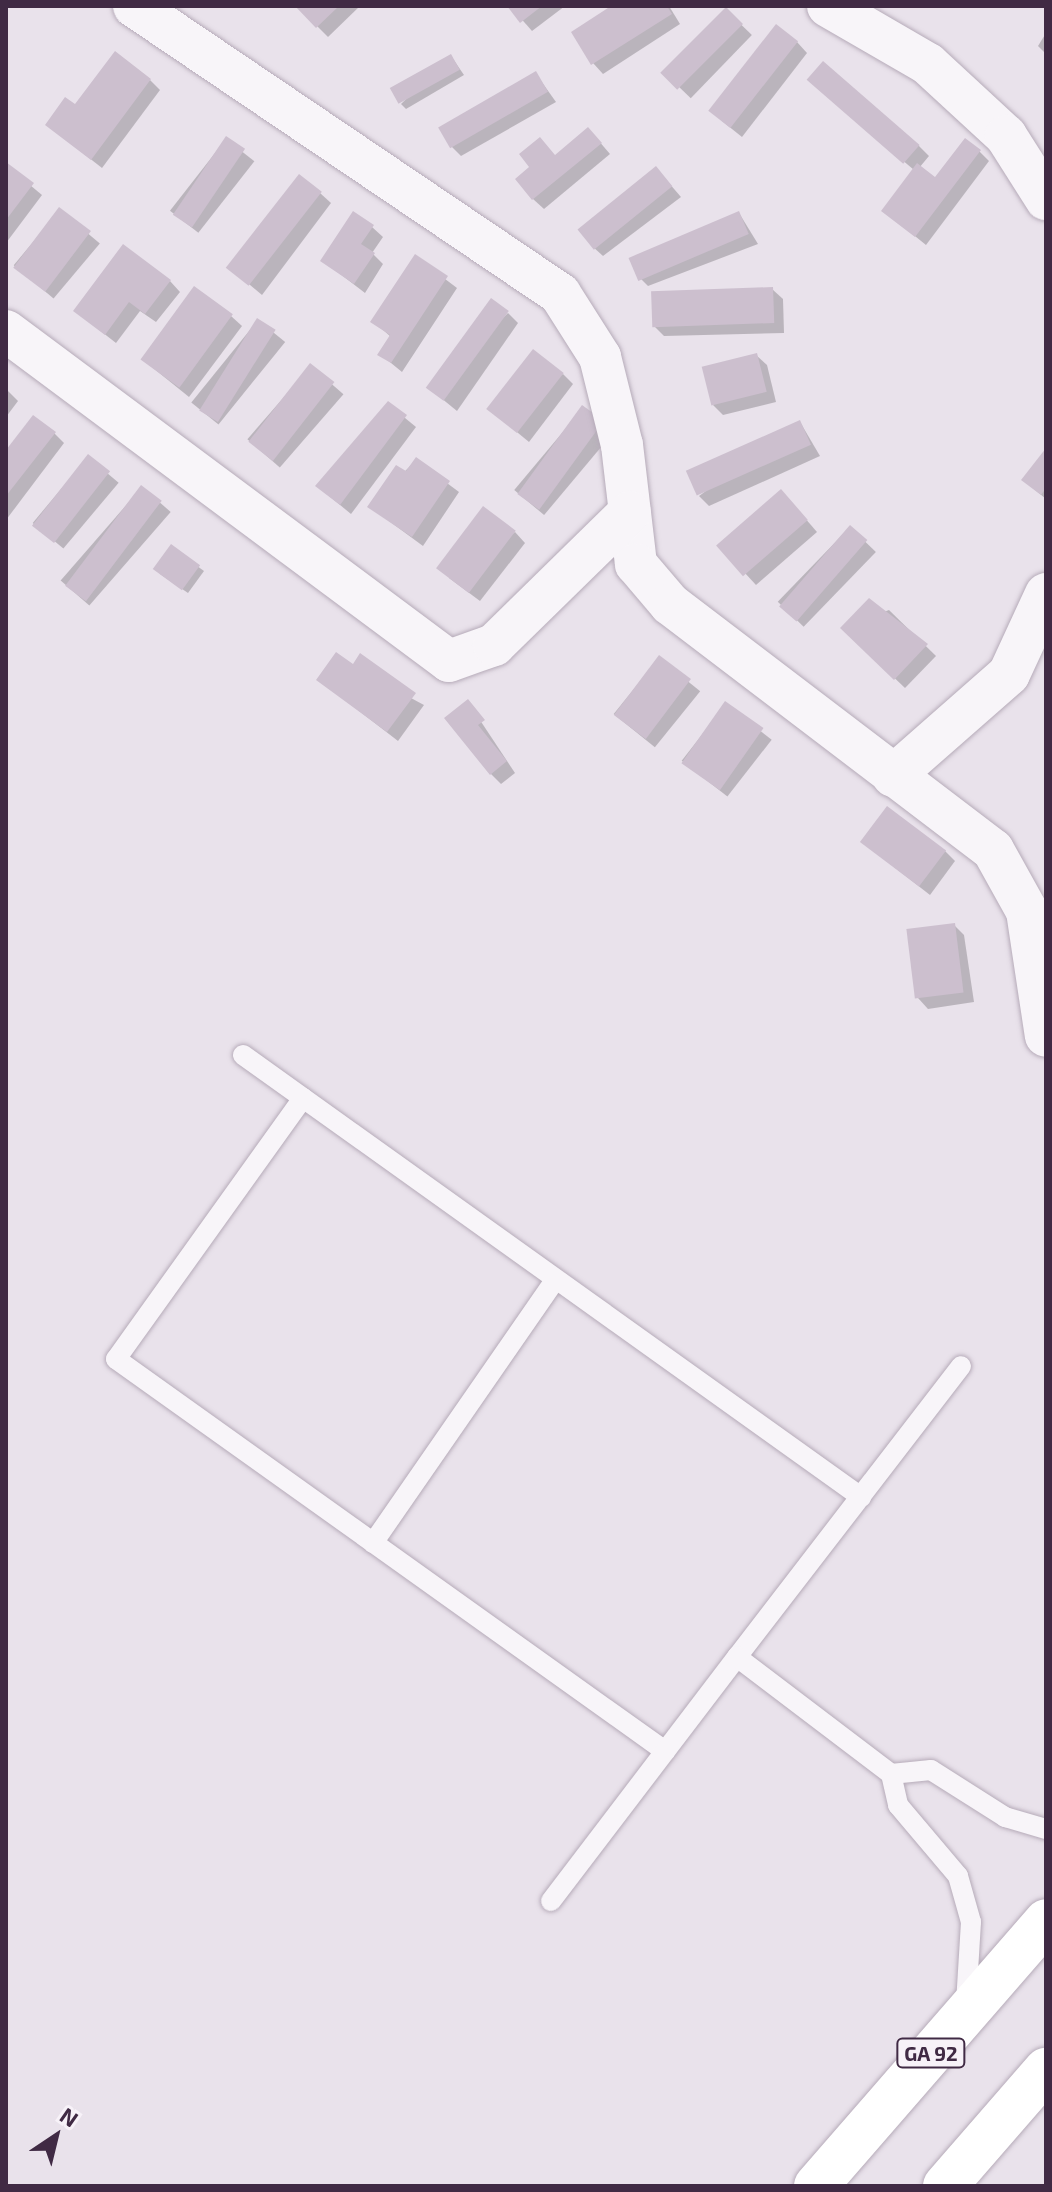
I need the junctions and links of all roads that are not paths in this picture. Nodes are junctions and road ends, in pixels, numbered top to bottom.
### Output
1 (134, 6) edge
2 (828, 6) edge
3 (1046, 199) edge
4 (6, 331) edge
5 (630, 512) junction
6 (1046, 594) edge
7 (893, 776) junction
8 (1046, 1036) edge
9 (243, 1055) dead end
10 (303, 1098) junction
11 (555, 1280) junction
12 (961, 1366) dead end
13 (861, 1497) junction
14 (373, 1543) junction
15 (737, 1657) junction
16 (665, 1751) junction
17 (891, 1774) junction
18 (1046, 1829) edge
19 (551, 1901) dead end
20 (1046, 1921) edge
21 (965, 2014) junction
22 (1046, 2070) edge
23 (816, 2186) edge
24 (945, 2186) edge

1 - 5 street
2 - 3 street
4 - 5 street
5 - 7 street
6 - 7 street
7 - 8 street
9 - 10 lane
10 - 11 lane
10 - 14 lane
11 - 13 lane
11 - 14 lane
12 - 13 lane
13 - 15 lane
14 - 16 lane
15 - 16 lane
15 - 17 lane
16 - 19 lane
17 - 18 lane
17 - 21 lane
20 - 21 main road, GA 92
21 - 23 main road, GA 92
22 - 24 main road

